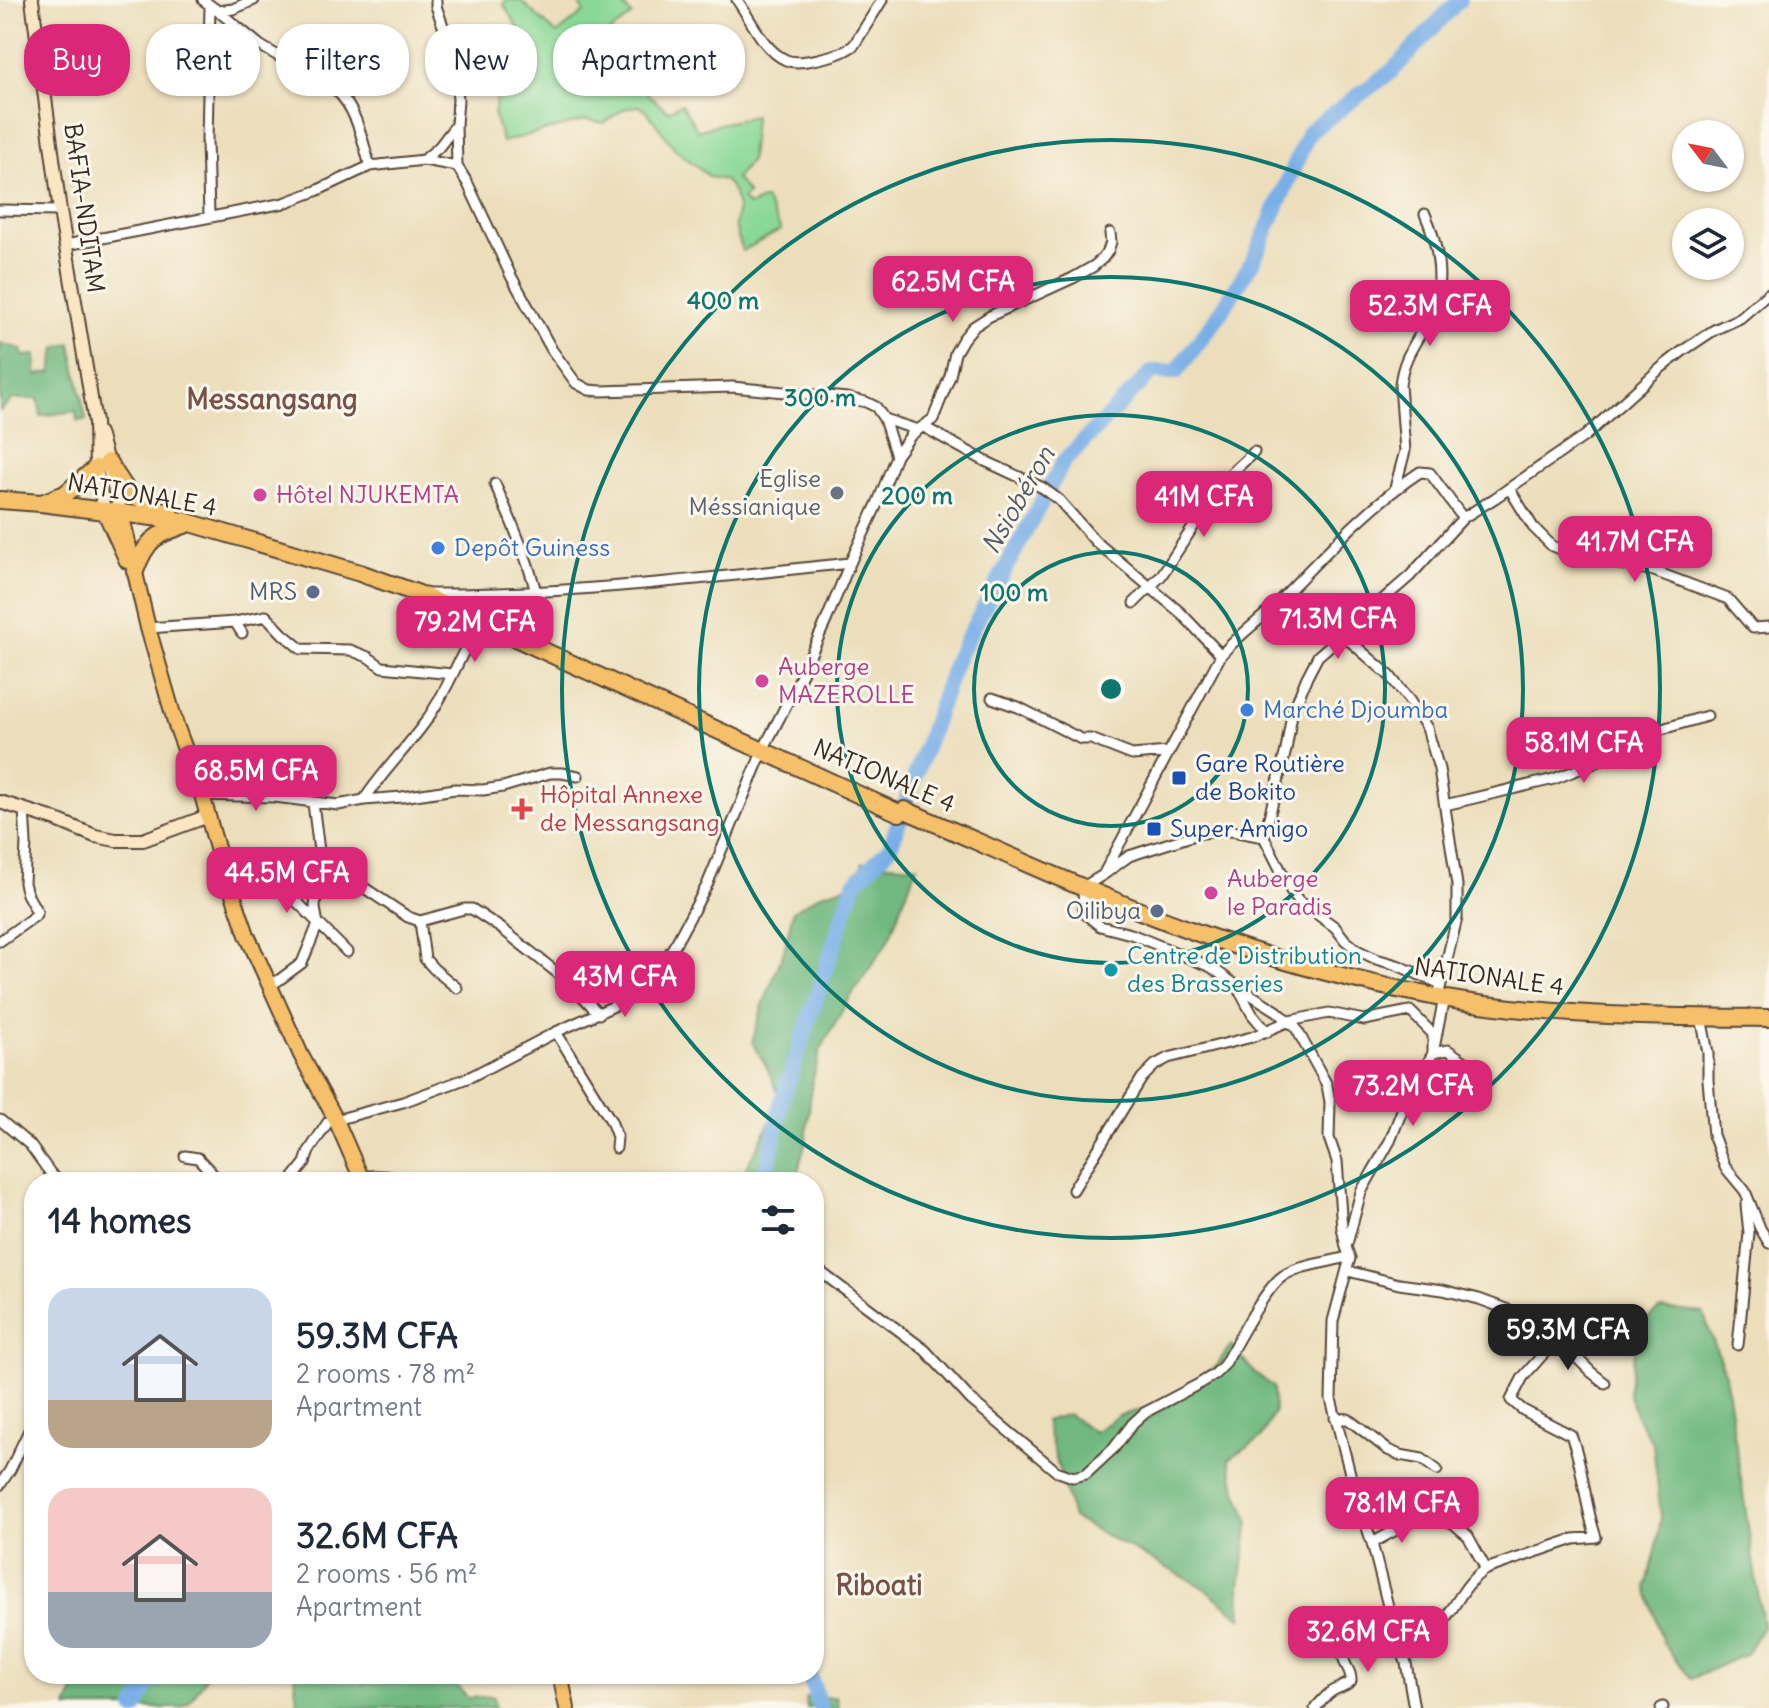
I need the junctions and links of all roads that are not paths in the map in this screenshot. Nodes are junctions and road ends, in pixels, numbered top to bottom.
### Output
1 (32, 0) edge
2 (254, 0) edge
3 (436, 0) edge
4 (737, 0) edge
5 (882, 0) edge
6 (210, 6) edge
7 (456, 125) junction
8 (424, 160) junction
9 (370, 166) junction
10 (457, 166) junction
11 (0, 210) edge
12 (60, 211) junction
13 (1425, 214) dead end
14 (209, 216) junction
15 (1110, 233) dead end
16 (66, 245) junction
17 (1769, 293) edge
18 (884, 419) junction
19 (921, 428) junction
20 (1254, 452) dead end
21 (896, 456) junction
22 (102, 465) junction
23 (495, 484) dead end
24 (1395, 488) junction
25 (1509, 488) junction
26 (0, 500) edge
27 (41, 503) junction
28 (104, 510) junction
29 (121, 513) junction
30 (1463, 518) junction
31 (187, 522) junction
32 (850, 563) junction
33 (136, 575) junction
34 (1151, 588) junction
35 (536, 592) junction
36 (419, 594) junction
37 (1134, 603) dead end
38 (479, 621) junction
39 (235, 622) junction
40 (1769, 627) edge
41 (148, 628) junction
42 (242, 633) dead end
43 (1343, 635) junction
44 (1221, 655) junction
45 (452, 674) junction
46 (992, 698) dead end
47 (1707, 716) dead end
48 (763, 750) junction
49 (1168, 752) junction
50 (578, 776) dead end
51 (202, 795) junction
52 (364, 800) junction
53 (0, 802) edge
54 (313, 803) junction
55 (1445, 805) junction
56 (24, 809) junction
57 (208, 816) junction
58 (1264, 837) junction
59 (319, 851) junction
60 (258, 859) dead end
61 (1103, 875) junction
62 (1083, 887) junction
63 (420, 921) junction
64 (318, 924) junction
65 (0, 941) edge
66 (347, 952) dead end
67 (270, 985) junction
68 (1237, 986) junction
69 (457, 988) dead end
70 (1441, 993) junction
71 (599, 1014) junction
72 (1701, 1017) junction
73 (1769, 1018) edge
74 (1289, 1021) junction
75 (556, 1032) junction
76 (1267, 1032) junction
77 (1433, 1053) junction
78 (1464, 1061) dead end
79 (0, 1120) edge
80 (336, 1120) junction
81 (616, 1148) dead end
82 (185, 1156) dead end
83 (50, 1172) edge
84 (211, 1172) edge
85 (298, 1172) edge
86 (359, 1172) edge
87 (1073, 1190) dead end
88 (1745, 1191) junction
89 (1769, 1243) edge
90 (1346, 1247) junction
91 (1350, 1258) junction
92 (1348, 1271) junction
93 (824, 1274) edge
94 (1554, 1335) junction
95 (1738, 1345) dead end
96 (1605, 1383) dead end
97 (1335, 1418) junction
98 (24, 1441) edge
99 (1437, 1470) dead end
100 (0, 1485) edge
101 (1372, 1543) junction
102 (1486, 1569) junction
103 (1389, 1610) junction
104 (1399, 1645) junction
105 (562, 1684) edge
106 (567, 1708) edge
107 (1315, 1708) edge
108 (1414, 1708) edge

1 - 12 main road, BAFIA-NDITAM
2 - 6 street
3 - 7 street
4 - 5 street
6 - 9 street
6 - 14 street
7 - 8 street
7 - 10 street
8 - 9 street
8 - 10 street
9 - 14 street
10 - 18 street
11 - 12 street
12 - 16 main road, BAFIA-NDITAM
13 - 24 street
14 - 16 street
15 - 19 street
16 - 22 main road, BAFIA-NDITAM
17 - 25 street
18 - 19 street
18 - 21 street
19 - 21 street
19 - 34 street
20 - 34 street
21 - 32 street
22 - 27 highway
22 - 28 main road
22 - 29 main road
22 - 31 highway
23 - 35 street
24 - 30 street
24 - 44 street
25 - 30 street
25 - 40 street
26 - 27 highway, NATIONALE 4
27 - 28 highway, NATIONALE 4
28 - 29 highway, NATIONALE 4
28 - 33 main road
29 - 31 highway, NATIONALE 4
29 - 33 main road
30 - 43 street
31 - 33 highway
31 - 36 highway, NATIONALE 4
32 - 35 street
32 - 48 street
33 - 41 main road
34 - 37 street
34 - 44 street
35 - 36 street
36 - 38 highway, NATIONALE 4
38 - 45 street
38 - 48 highway, NATIONALE 4
39 - 41 street
39 - 42 street
39 - 45 street
41 - 51 main road
43 - 55 street
43 - 58 street
44 - 49 street
45 - 52 street
46 - 49 street
47 - 55 street
48 - 62 highway, NATIONALE 4
48 - 71 street
49 - 61 street
50 - 52 street
51 - 54 street
51 - 57 main road
52 - 54 street
53 - 56 main road
54 - 59 street
55 - 70 street
56 - 57 main road
56 - 65 street
57 - 67 main road
58 - 61 street
58 - 70 street
59 - 63 street
59 - 64 street
60 - 64 street
61 - 62 street
62 - 68 street
62 - 70 highway, NATIONALE 4
63 - 69 street
63 - 71 street
64 - 66 street
64 - 67 street
67 - 80 main road
68 - 74 street
68 - 76 street
70 - 72 highway, NATIONALE 4
70 - 77 street
71 - 75 street
72 - 73 highway, NATIONALE 4
72 - 88 street
74 - 76 street
74 - 77 street
74 - 90 street
75 - 80 street
75 - 81 street
76 - 87 street
77 - 78 street
77 - 90 street
79 - 83 street
80 - 85 street
80 - 86 main road
82 - 84 street
88 - 89 street
88 - 95 street
90 - 91 street
91 - 92 street
91 - 93 street
92 - 94 street
92 - 97 street
94 - 96 street
94 - 102 street
97 - 99 street
97 - 101 street
98 - 100 street
101 - 102 street
101 - 103 street
102 - 104 street
103 - 104 street
103 - 107 street
104 - 108 street
105 - 106 main road

